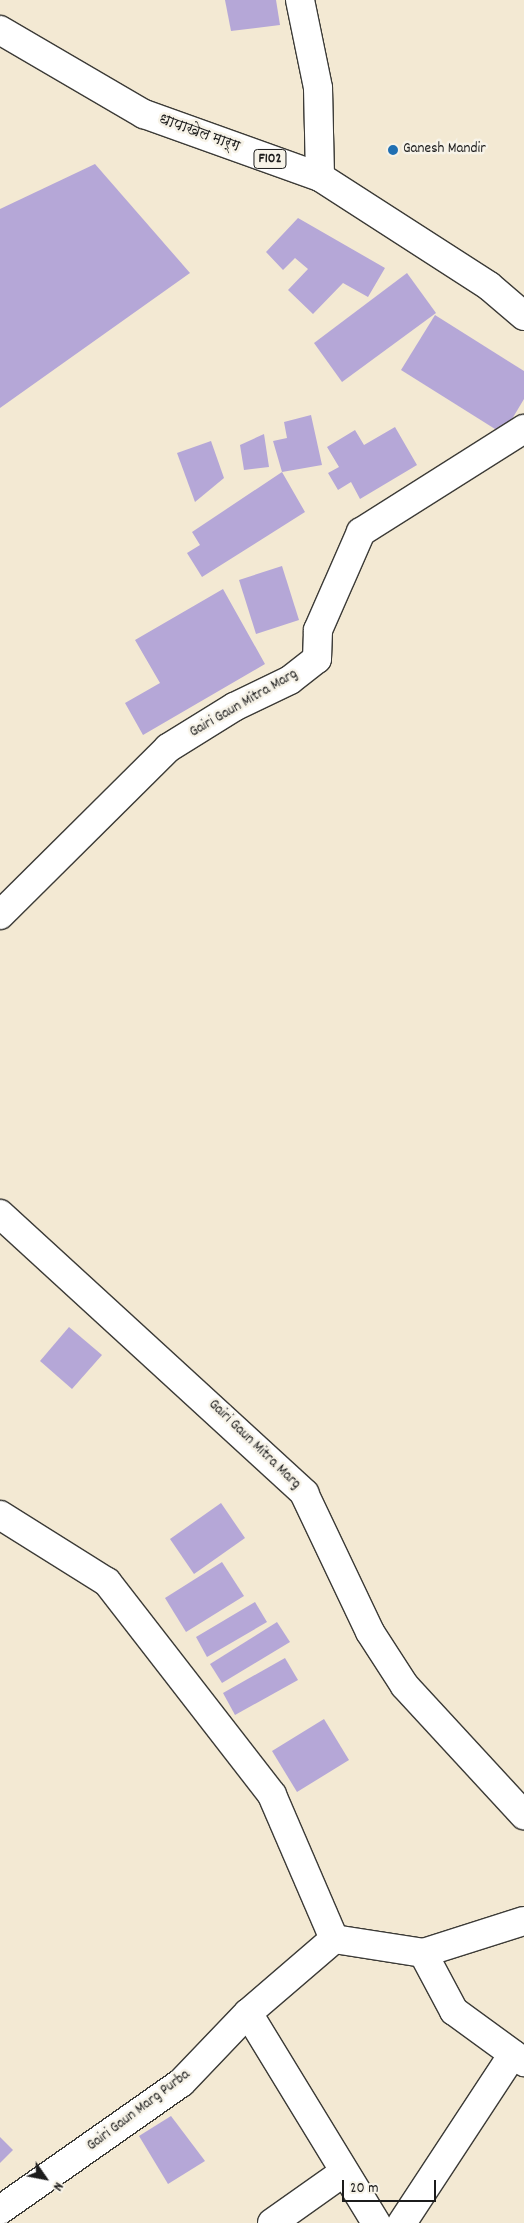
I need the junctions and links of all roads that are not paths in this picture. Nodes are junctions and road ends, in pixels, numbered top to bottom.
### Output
1 (300, 0) edge
2 (0, 30) edge
3 (320, 177) junction
4 (524, 316) edge
5 (524, 429) edge
6 (0, 915) edge
7 (0, 1214) edge
8 (0, 1515) edge
9 (524, 1815) edge
10 (524, 1921) edge
11 (334, 1939) junction
12 (423, 1953) junction
13 (248, 2013) junction
14 (519, 2058) edge
15 (344, 2172) junction
16 (0, 2210) edge
17 (272, 2223) edge
18 (376, 2223) edge
19 (402, 2223) edge

1 - 3 street
2 - 3 street, धापाखेल मार्ग / F102
3 - 4 street, धापाखेल मार्ग / F102
5 - 6 street, Gairi Gaun Mitra Marg
7 - 9 street, Gairi Gaun Mitra Marg
8 - 11 street
10 - 12 street
11 - 12 street
11 - 13 street, Gairi Gaun Marg Purba
12 - 14 street
13 - 15 street
13 - 16 street, Gairi Gaun Marg Purba
14 - 19 street
15 - 17 street
15 - 18 street

